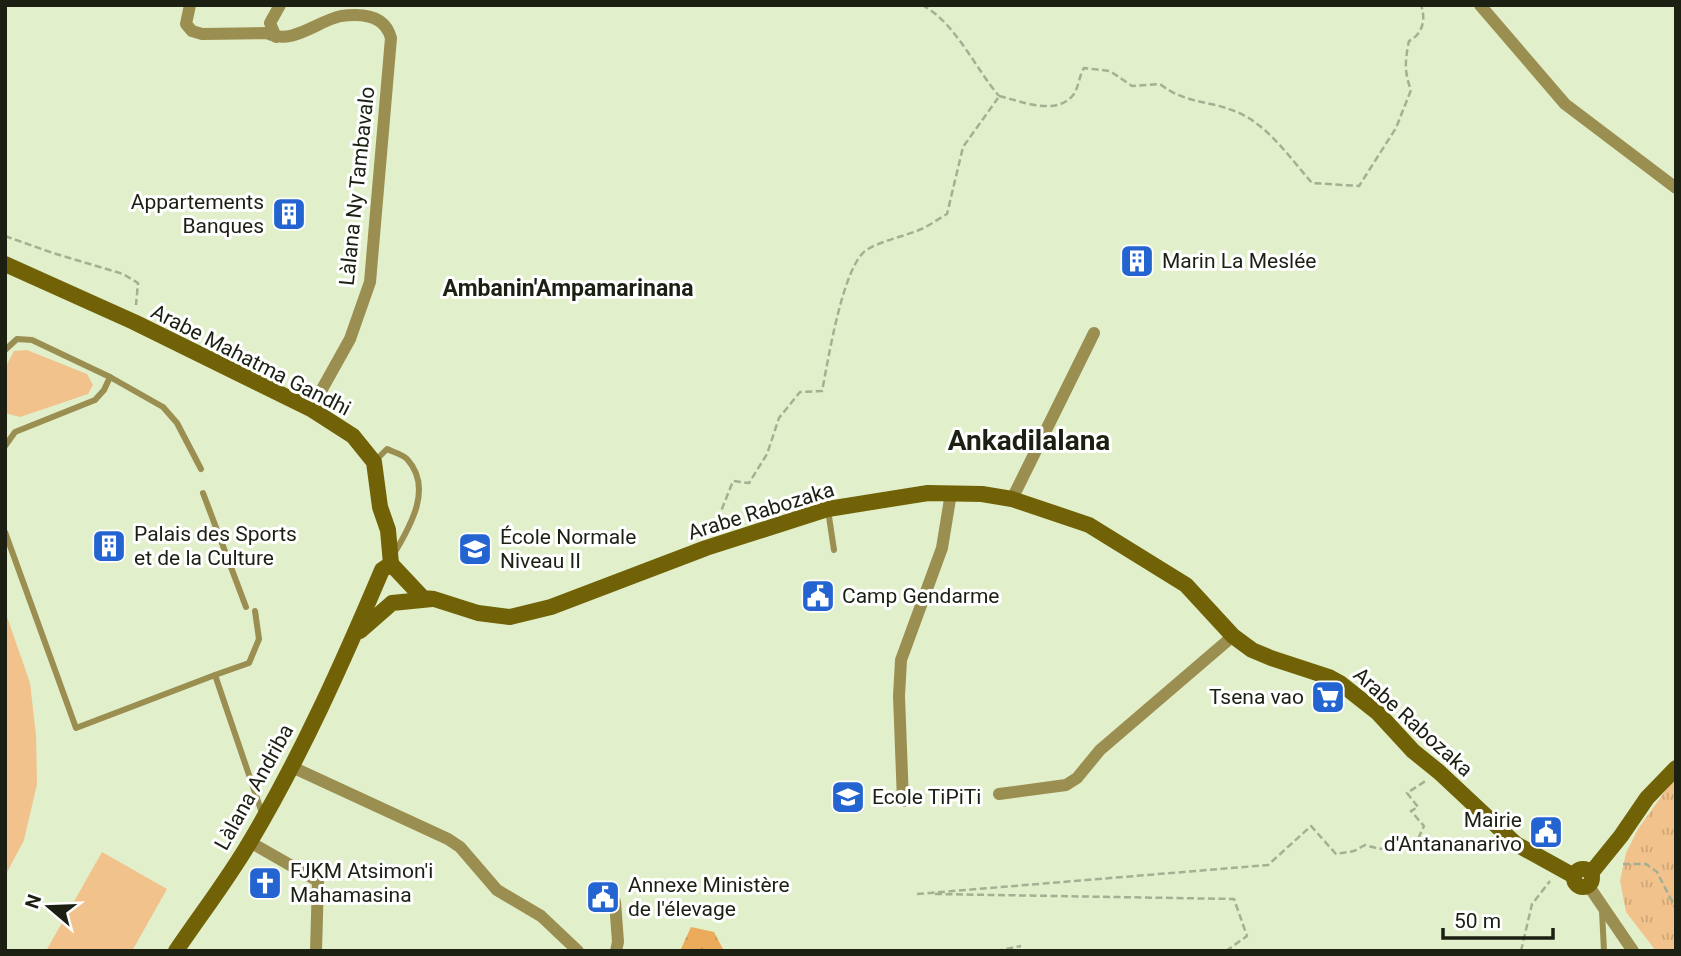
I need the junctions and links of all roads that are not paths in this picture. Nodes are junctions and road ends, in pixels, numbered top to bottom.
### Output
1 (190, 5) edge
2 (280, 5) edge
3 (1479, 5) edge
4 (276, 37) junction
5 (1676, 188) edge
6 (5, 264) edge
7 (1094, 332) dead end
8 (5, 350) edge
9 (110, 377) junction
10 (311, 410) junction
11 (5, 427) edge
12 (15, 432) junction
13 (5, 446) edge
14 (374, 462) junction
15 (201, 469) dead end
16 (951, 493) junction
17 (203, 494) dead end
18 (1012, 499) junction
19 (828, 509) junction
20 (5, 532) edge
21 (834, 550) dead end
22 (391, 560) junction
23 (434, 599) junction
24 (246, 607) dead end
25 (255, 611) dead end
26 (355, 635) junction
27 (1233, 636) junction
28 (215, 675) junction
29 (292, 767) junction
30 (1676, 768) edge
31 (999, 794) dead end
32 (903, 802) dead end
33 (263, 818) junction
34 (250, 842) junction
35 (1590, 879) junction
36 (615, 902) dead end
37 (1601, 905) junction
38 (564, 945) edge
39 (176, 951) edge
40 (316, 951) edge
41 (578, 951) edge
42 (616, 951) edge
43 (1604, 951) edge
44 (1633, 951) edge

1 - 4 street
2 - 4 street
3 - 5 street
4 - 10 street, Làlana Ny Tambavalo
6 - 10 street, Arabe Mahatma Gandhi
7 - 18 street
8 - 9 lane
9 - 12 lane
9 - 15 lane
10 - 14 street, Arabe Mahatma Gandhi
11 - 12 lane
12 - 13 lane
14 - 22 street
14 - 22 lane
16 - 18 street, Arabe Rabozaka
16 - 19 street, Arabe Rabozaka
16 - 32 street
17 - 24 lane
18 - 27 street, Arabe Rabozaka
19 - 21 lane
19 - 23 street, Arabe Rabozaka
20 - 28 lane
22 - 23 street
22 - 26 street, Làlana Andriba
23 - 26 street
25 - 28 lane
26 - 29 street, Làlana Andriba
27 - 31 street
27 - 35 street, Arabe Rabozaka
28 - 33 lane
29 - 33 street, Làlana Andriba
29 - 38 street
30 - 35 street
33 - 34 street, Làlana Andriba
34 - 39 street, Làlana Andriba
34 - 40 street
35 - 37 street
36 - 42 street
37 - 43 lane
37 - 44 street
38 - 41 street

